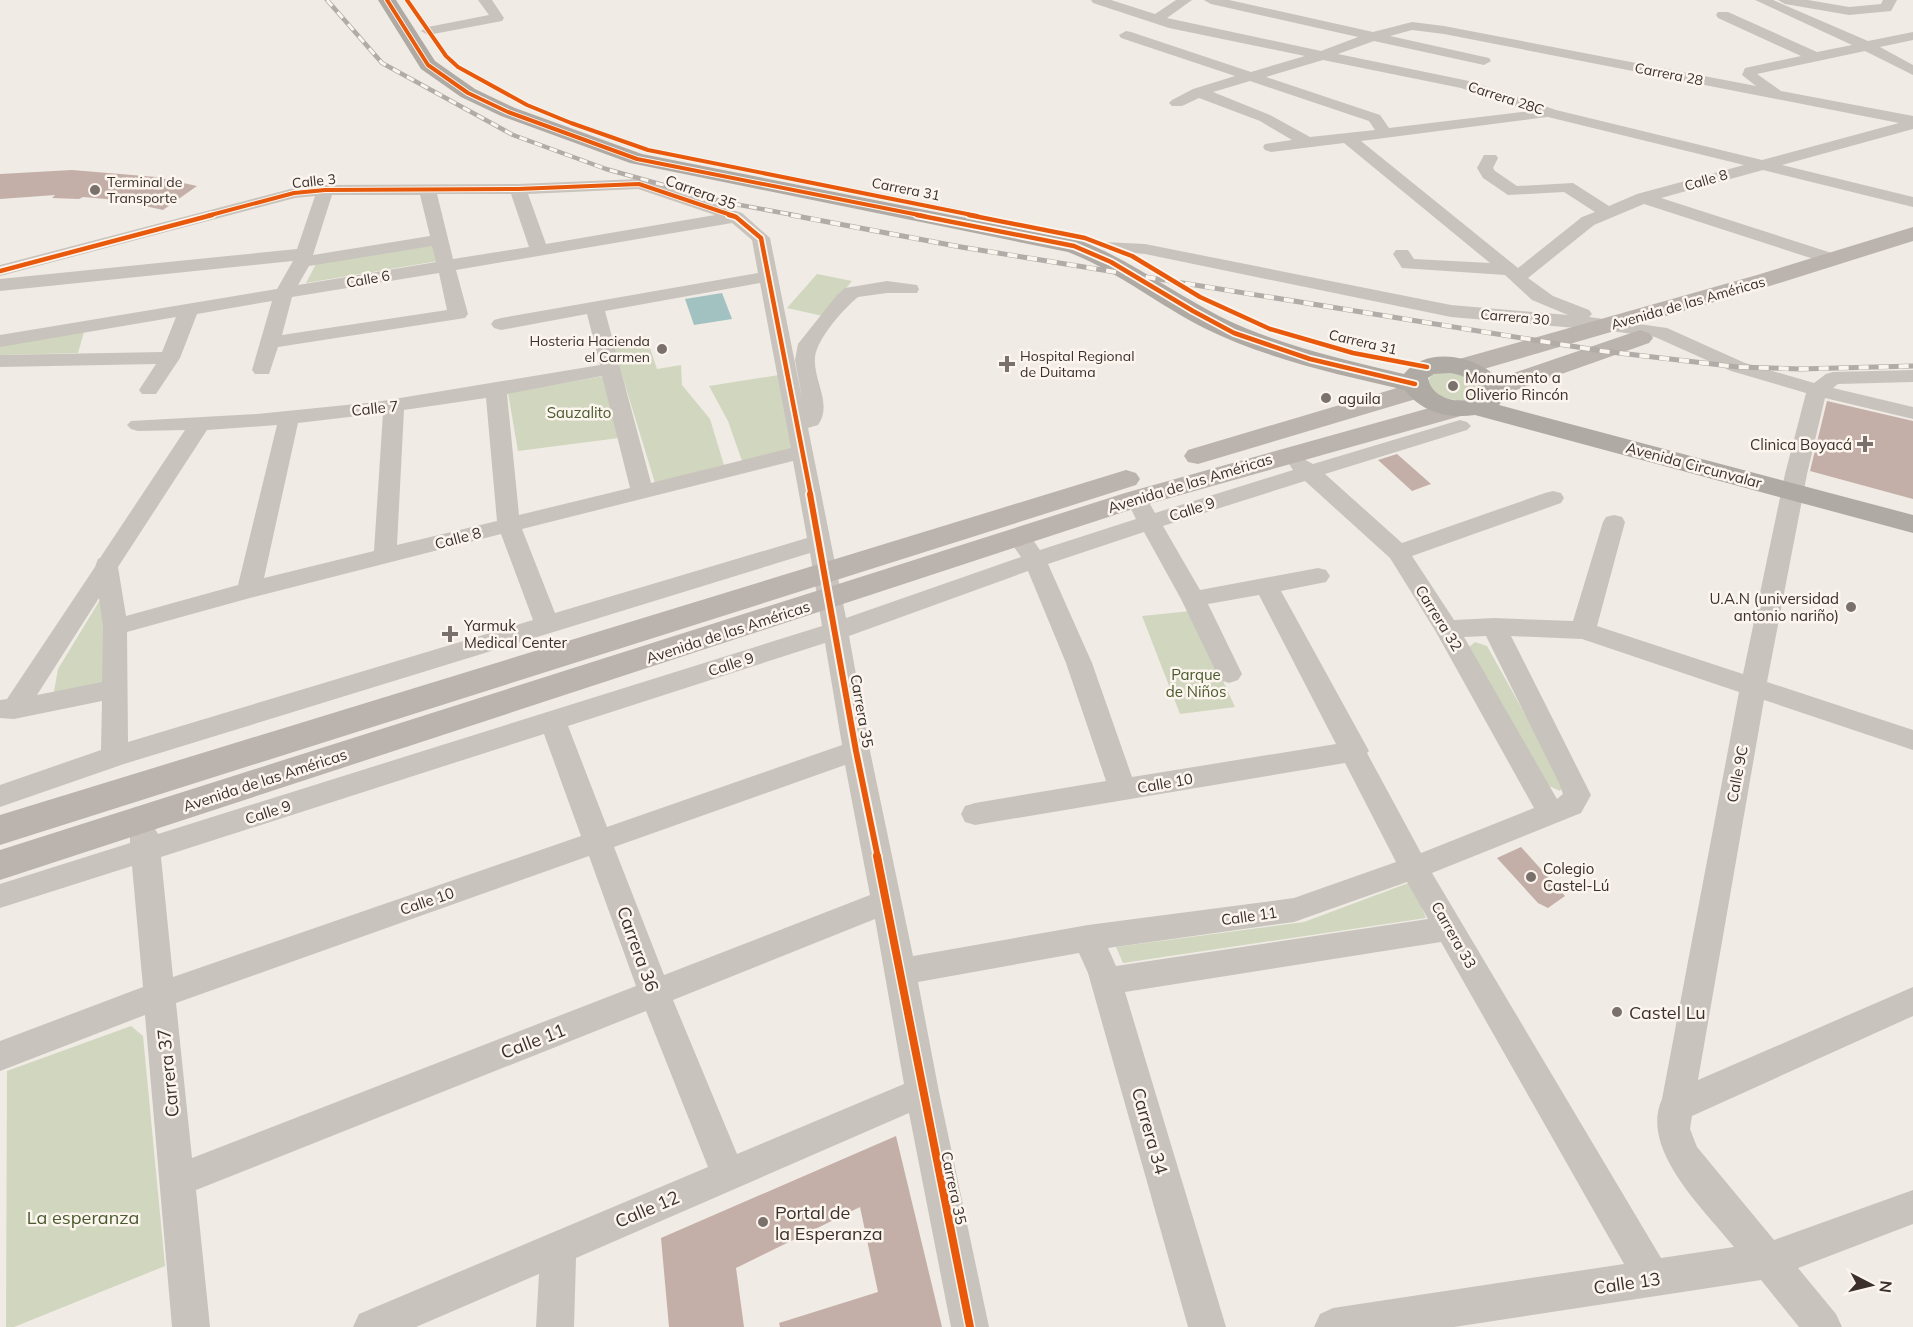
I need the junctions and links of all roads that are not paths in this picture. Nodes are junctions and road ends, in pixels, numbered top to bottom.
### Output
1 (387, 0) edge
2 (407, 0) edge
3 (485, 0) edge
4 (1098, 0) edge
5 (1185, 0) edge
6 (1211, 0) edge
7 (1762, 0) edge
8 (1785, 0) edge
9 (1890, 0) edge
10 (1722, 15) dead end
11 (1156, 20) junction
12 (1174, 25) junction
13 (428, 31) junction
14 (1373, 36) junction
15 (1913, 36) edge
16 (1867, 46) junction
17 (1320, 56) junction
18 (1812, 59) junction
19 (1484, 61) dead end
20 (1913, 71) edge
21 (1249, 76) junction
22 (1198, 92) junction
23 (1784, 97) junction
24 (1178, 103) dead end
25 (1551, 113) junction
26 (1913, 122) edge
27 (1384, 132) junction
28 (1347, 137) junction
29 (1307, 142) junction
30 (1271, 147) dead end
31 (1490, 158) dead end
32 (714, 163) junction
33 (666, 165) junction
34 (1757, 165) junction
35 (639, 184) junction
36 (427, 189) junction
37 (518, 189) junction
38 (325, 190) junction
39 (1638, 201) junction
40 (1913, 202) edge
41 (1608, 213) junction
42 (736, 217) junction
43 (1913, 234) edge
44 (439, 240) junction
45 (1110, 246) junction
46 (539, 250) junction
47 (1913, 251) edge
48 (1402, 255) dead end
49 (304, 258) junction
50 (1831, 260) junction
51 (446, 266) junction
52 (1860, 268) junction
53 (0, 271) edge
54 (1513, 273) junction
55 (770, 276) junction
56 (0, 285) edge
57 (910, 289) dead end
58 (284, 293) junction
59 (595, 308) junction
60 (189, 309) junction
61 (501, 324) dead end
62 (1611, 325) junction
63 (1648, 336) junction
64 (0, 341) edge
65 (269, 343) junction
66 (170, 358) junction
67 (0, 361) edge
68 (1461, 367) junction
69 (610, 369) junction
70 (262, 370) dead end
71 (1913, 376) edge
72 (1419, 380) junction
73 (149, 390) dead end
74 (1817, 390) junction
75 (496, 391) junction
76 (1476, 405) junction
77 (394, 406) junction
78 (1913, 413) edge
79 (289, 417) junction
80 (138, 425) dead end
81 (199, 425) junction
82 (797, 425) junction
83 (802, 452) junction
84 (1299, 464) junction
85 (1185, 483) junction
86 (1795, 483) junction
87 (642, 491) junction
88 (1552, 498) dead end
89 (1208, 503) junction
90 (1913, 505) edge
91 (1143, 510) junction
92 (1614, 522) dead end
93 (1913, 524) edge
94 (509, 525) junction
95 (1027, 549) junction
96 (1398, 553) junction
97 (385, 557) junction
98 (106, 564) junction
99 (1318, 576) dead end
100 (1266, 585) junction
101 (828, 586) junction
102 (249, 590) junction
103 (1194, 599) junction
104 (548, 626) junction
105 (115, 627) junction
106 (1494, 627) junction
107 (1447, 629) junction
108 (1583, 630) junction
109 (1229, 674) dead end
110 (1753, 688) junction
111 (116, 690) junction
112 (7, 709) edge
113 (553, 722) junction
114 (1913, 740) edge
115 (856, 751) junction
116 (1354, 751) junction
117 (115, 756) junction
118 (1123, 790) junction
119 (0, 796) edge
120 (1551, 813) junction
121 (975, 814) dead end
122 (0, 830) edge
123 (144, 835) junction
124 (598, 840) junction
125 (0, 865) edge
126 (1414, 868) junction
127 (0, 896) edge
128 (886, 902) junction
129 (1450, 928) junction
130 (1088, 938) junction
131 (901, 972) junction
132 (1106, 981) junction
133 (655, 994) junction
134 (160, 995) junction
135 (1913, 1001) edge
136 (0, 1056) edge
137 (922, 1092) junction
138 (1675, 1107) junction
139 (728, 1174) junction
140 (179, 1180) junction
141 (1913, 1207) edge
142 (558, 1248) junction
143 (1769, 1260) junction
144 (1653, 1279) junction
145 (191, 1327) edge
146 (372, 1327) edge
147 (555, 1327) edge
148 (970, 1327) edge
149 (1207, 1327) edge
150 (1333, 1327) edge
151 (1823, 1327) edge

1 - 33 highway, Carrera 31
2 - 13 highway, Carrera 31
3 - 13 street
4 - 11 street, Carrera 28C
5 - 11 street
6 - 14 street
7 - 16 street
8 - 9 street
10 - 18 street
11 - 12 street, Carrera 28C
12 - 17 street, Carrera 28C
12 - 21 street
13 - 32 highway, Carrera 31
14 - 17 street
14 - 19 street
14 - 23 street, Carrera 28
15 - 16 street
16 - 18 street
16 - 20 street
17 - 21 street
17 - 25 street, Carrera 28C
18 - 23 street
21 - 22 street
21 - 27 street
22 - 24 street
22 - 29 street
23 - 26 street, Carrera 28
25 - 27 street
25 - 34 street, Carrera 28C
26 - 34 street, Calle 8
27 - 28 street
28 - 29 street
28 - 54 street
29 - 30 street
31 - 41 street
32 - 33 highway
32 - 45 highway, Carrera 31
33 - 35 street, Carrera 35
33 - 72 highway, Carrera 31
34 - 39 street, Calle 8
34 - 40 street, Carrera 28C
35 - 37 street, Calle 3
35 - 42 street, Carrera 35
36 - 37 street, Calle 3
36 - 38 street, Calle 3
36 - 44 street
37 - 46 street
38 - 49 street
38 - 53 street, Calle 3
39 - 41 street, Calle 8
39 - 50 street
41 - 54 street, Calle 8
42 - 46 street, Calle 6
42 - 55 street, Carrera 35
43 - 50 main road, Avenida de las Américas
44 - 49 street
44 - 51 street
45 - 62 street, Carrera 30
45 - 72 highway, Carrera 31
46 - 51 street, Calle 6
47 - 52 main road, Avenida de las Américas
48 - 54 street
49 - 56 street
49 - 58 street
50 - 52 main road
50 - 62 main road, Avenida de las Américas
51 - 58 street, Calle 6
51 - 65 street
52 - 63 main road, Avenida de las Américas
54 - 62 street
55 - 59 street
55 - 82 street, Carrera 35
57 - 82 street
58 - 60 street, Calle 6
58 - 65 street
59 - 61 street
59 - 69 street
60 - 64 street, Calle 6
60 - 66 street
62 - 63 street, Carrera 30
62 - 68 main road, Avenida de las Américas
63 - 74 street, Carrera 30
63 - 76 main road, Avenida de las Américas
65 - 70 street
66 - 67 street
66 - 73 street
68 - 72 highway
68 - 76 highway
69 - 75 street, Calle 7
69 - 87 street
71 - 74 street
72 - 76 highway, Avenida Circunvalar
72 - 101 main road, Avenida de las Américas
74 - 78 street, Carrera 30
74 - 86 street, Calle 9C
75 - 77 street, Calle 7
75 - 94 street
76 - 84 main road, Avenida de las Américas
76 - 86 highway, Avenida Circunvalar
77 - 79 street, Calle 7
77 - 97 street
79 - 81 street, Calle 7
79 - 102 street
80 - 81 street, Calle 7
81 - 98 street
82 - 83 street, Carrera 35
83 - 87 street, Calle 8
83 - 101 street, Carrera 35
84 - 85 main road, Avenida de las Américas
84 - 89 street, Calle 9
84 - 96 street, Carrera 32
85 - 89 street
85 - 91 main road, Avenida de las Américas
86 - 90 highway, Avenida Circunvalar
86 - 93 highway, Avenida Circunvalar
86 - 110 street, Calle 9C
87 - 94 street, Calle 8
88 - 96 street
89 - 91 street, Calle 9
91 - 95 main road, Avenida de las Américas
91 - 103 street
92 - 108 street
94 - 97 street, Calle 8
94 - 104 street
95 - 101 main road, Avenida de las Américas
95 - 118 street
96 - 107 street, Carrera 32
97 - 102 street, Calle 8
98 - 105 street
98 - 112 street
99 - 100 street
100 - 103 street
100 - 116 street, Carrera 33
101 - 104 street
101 - 113 street, Calle 9
101 - 115 street, Carrera 35
101 - 122 main road, Avenida de las Américas
101 - 123 main road, Avenida de las Américas
102 - 105 street, Calle 8
103 - 109 street
104 - 117 street
105 - 111 street
106 - 107 street
106 - 108 street
106 - 120 street, Calle 11
107 - 120 street, Carrera 32
108 - 110 street
110 - 114 street
110 - 138 street, Calle 9C
111 - 112 street
111 - 117 street
113 - 123 street, Calle 9
113 - 124 street, Carrera 36
115 - 124 street, Calle 10
115 - 128 street, Carrera 35
116 - 118 street, Calle 10
116 - 126 street, Carrera 33
117 - 119 street
118 - 121 street, Calle 10
120 - 126 street, Calle 11
123 - 125 main road, Avenida de las Américas
123 - 127 street, Calle 9
123 - 134 street, Carrera 37
124 - 133 street, Carrera 36
124 - 134 street, Calle 10
126 - 129 street, Carrera 33
126 - 130 street, Calle 11
128 - 131 street, Carrera 35
128 - 133 street, Calle 11
129 - 132 street
129 - 144 street, Carrera 33
130 - 131 street, Calle 11
130 - 132 street, Carrera 34
131 - 137 street, Carrera 35
132 - 149 street, Carrera 34
133 - 139 street, Carrera 36
133 - 140 street, Calle 11
134 - 136 street, Calle 10
134 - 140 street, Carrera 37
135 - 138 street
137 - 139 street, Calle 12
137 - 148 street, Carrera 35
138 - 143 street, Calle 9C
139 - 142 street, Calle 12
140 - 145 street, Carrera 37
141 - 143 street, Calle 13
142 - 146 street, Calle 12
142 - 147 street
143 - 144 street, Calle 13
143 - 151 street
144 - 150 street, Calle 13

